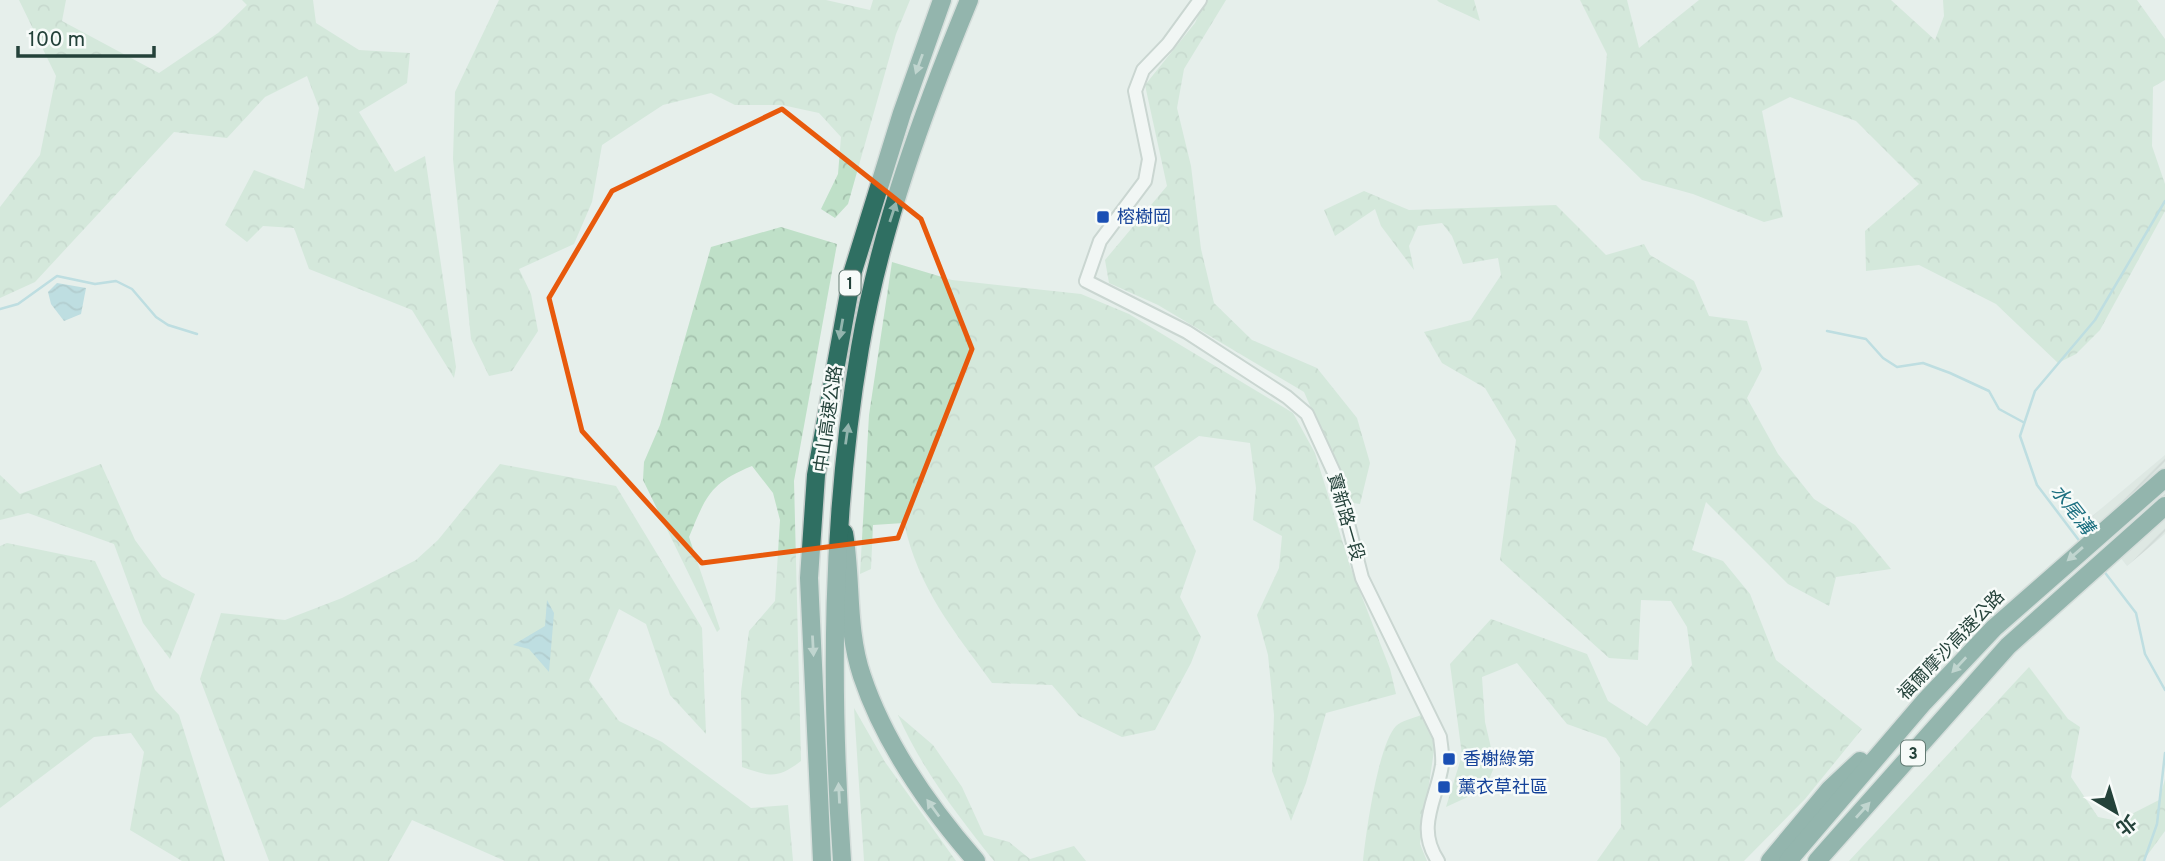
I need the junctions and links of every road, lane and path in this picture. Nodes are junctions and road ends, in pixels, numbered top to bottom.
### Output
1 (942, 0) edge
2 (969, 0) edge
3 (1200, 0) edge
4 (2165, 478) edge
5 (839, 502) junction
6 (2165, 506) edge
7 (1924, 702) junction
8 (822, 861) edge
9 (842, 861) edge
10 (976, 861) edge
11 (1438, 861) edge
12 (1770, 861) edge
13 (1788, 861) edge
14 (1817, 861) edge

1 -> 8 highway, 中山高速公路 / 1
5 -> 2 highway, 中山高速公路 / 1
3 - 11 street, 寶新路一段
4 -> 7 highway, 福爾摩沙高速公路 / 3
9 -> 5 highway, 中山高速公路 / 1
10 -> 5 highway
14 -> 6 highway, 3
7 - 12 highway
7 - 13 highway, 福爾摩沙高速公路 / 3

